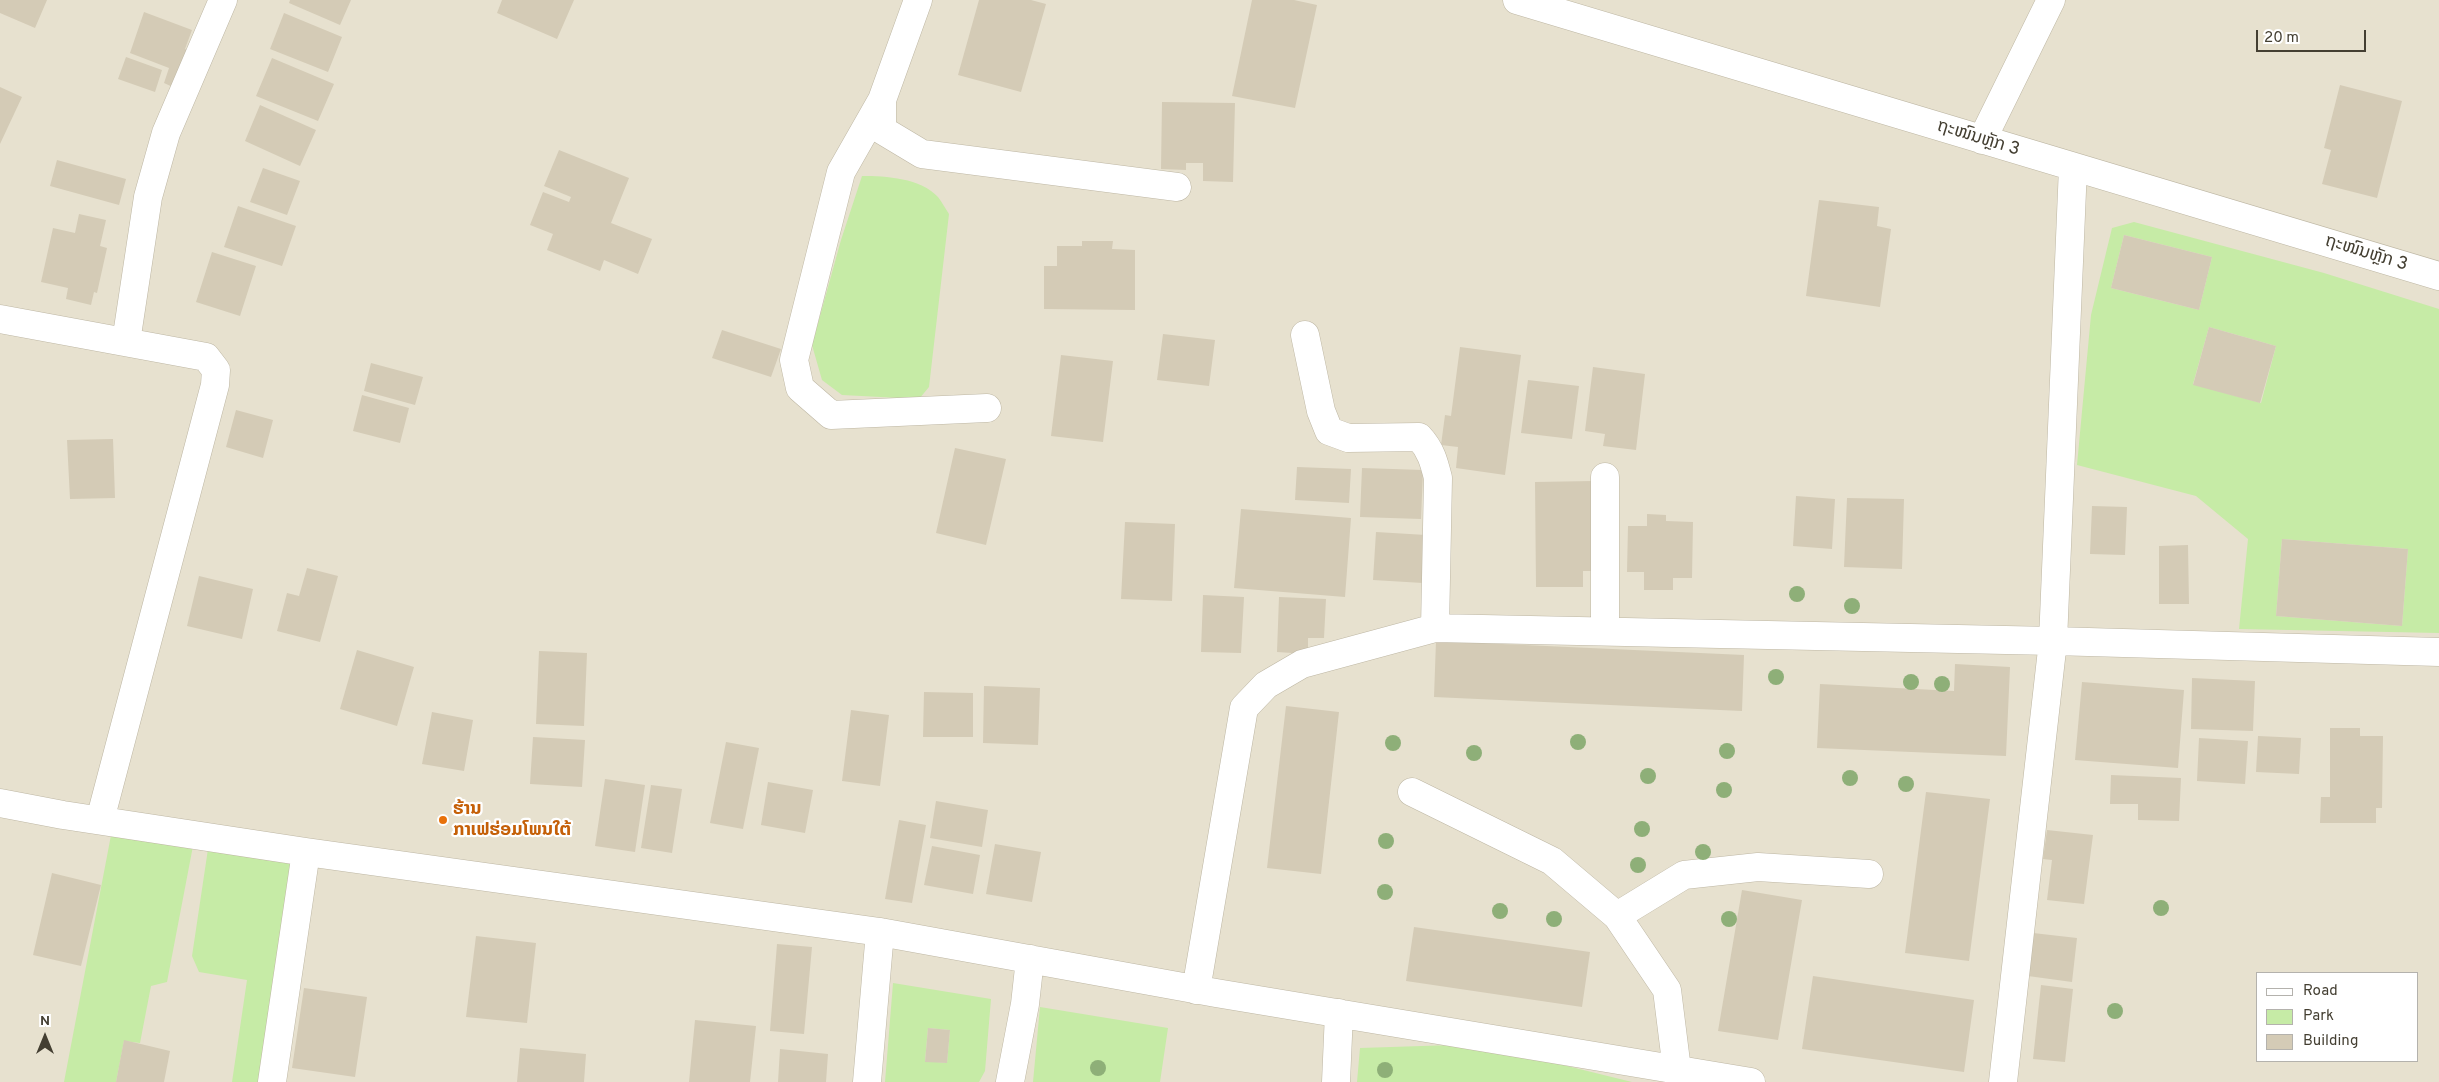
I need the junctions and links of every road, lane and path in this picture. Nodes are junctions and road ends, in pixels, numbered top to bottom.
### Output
1 (223, 0) edge
2 (918, 0) edge
3 (1518, 0) edge
4 (2052, 0) edge
5 (882, 100) junction
6 (1982, 140) junction
7 (2073, 167) junction
8 (1177, 187) dead end
9 (2439, 276) edge
10 (0, 319) edge
11 (1305, 335) dead end
12 (126, 342) junction
13 (987, 408) dead end
14 (1605, 477) dead end
15 (1435, 628) junction
16 (1604, 631) junction
17 (2053, 641) junction
18 (2439, 652) edge
19 (1412, 792) dead end
20 (0, 803) edge
21 (100, 820) junction
22 (306, 852) junction
23 (1868, 874) dead end
24 (1617, 916) junction
25 (880, 932) junction
26 (1030, 959) junction
27 (1196, 990) junction
28 (1339, 1013) junction
29 (1677, 1070) junction
30 (272, 1082) edge
31 (868, 1082) edge
32 (1010, 1082) edge
33 (1336, 1082) edge
34 (1751, 1082) edge
35 (2003, 1082) edge

1 - 12 street
2 - 5 street
3 - 6 street, ຖະໜົນຫຼັກ 3
4 - 6 street
5 - 8 street
5 - 13 street
6 - 7 street, ຖະໜົນຫຼັກ 3
7 - 9 street, ຖະໜົນຫຼັກ 3
7 - 17 street
10 - 12 street
11 - 15 street
12 - 21 street
14 - 16 street
15 - 16 street
15 - 27 street
16 - 17 street
17 - 18 street
17 - 35 street
19 - 24 street
20 - 21 street
21 - 22 street
22 - 25 street
22 - 30 street
23 - 24 street
24 - 29 street
25 - 26 street
25 - 31 street
26 - 27 street
26 - 32 street
27 - 28 street
28 - 29 street
28 - 33 street
29 - 34 street

